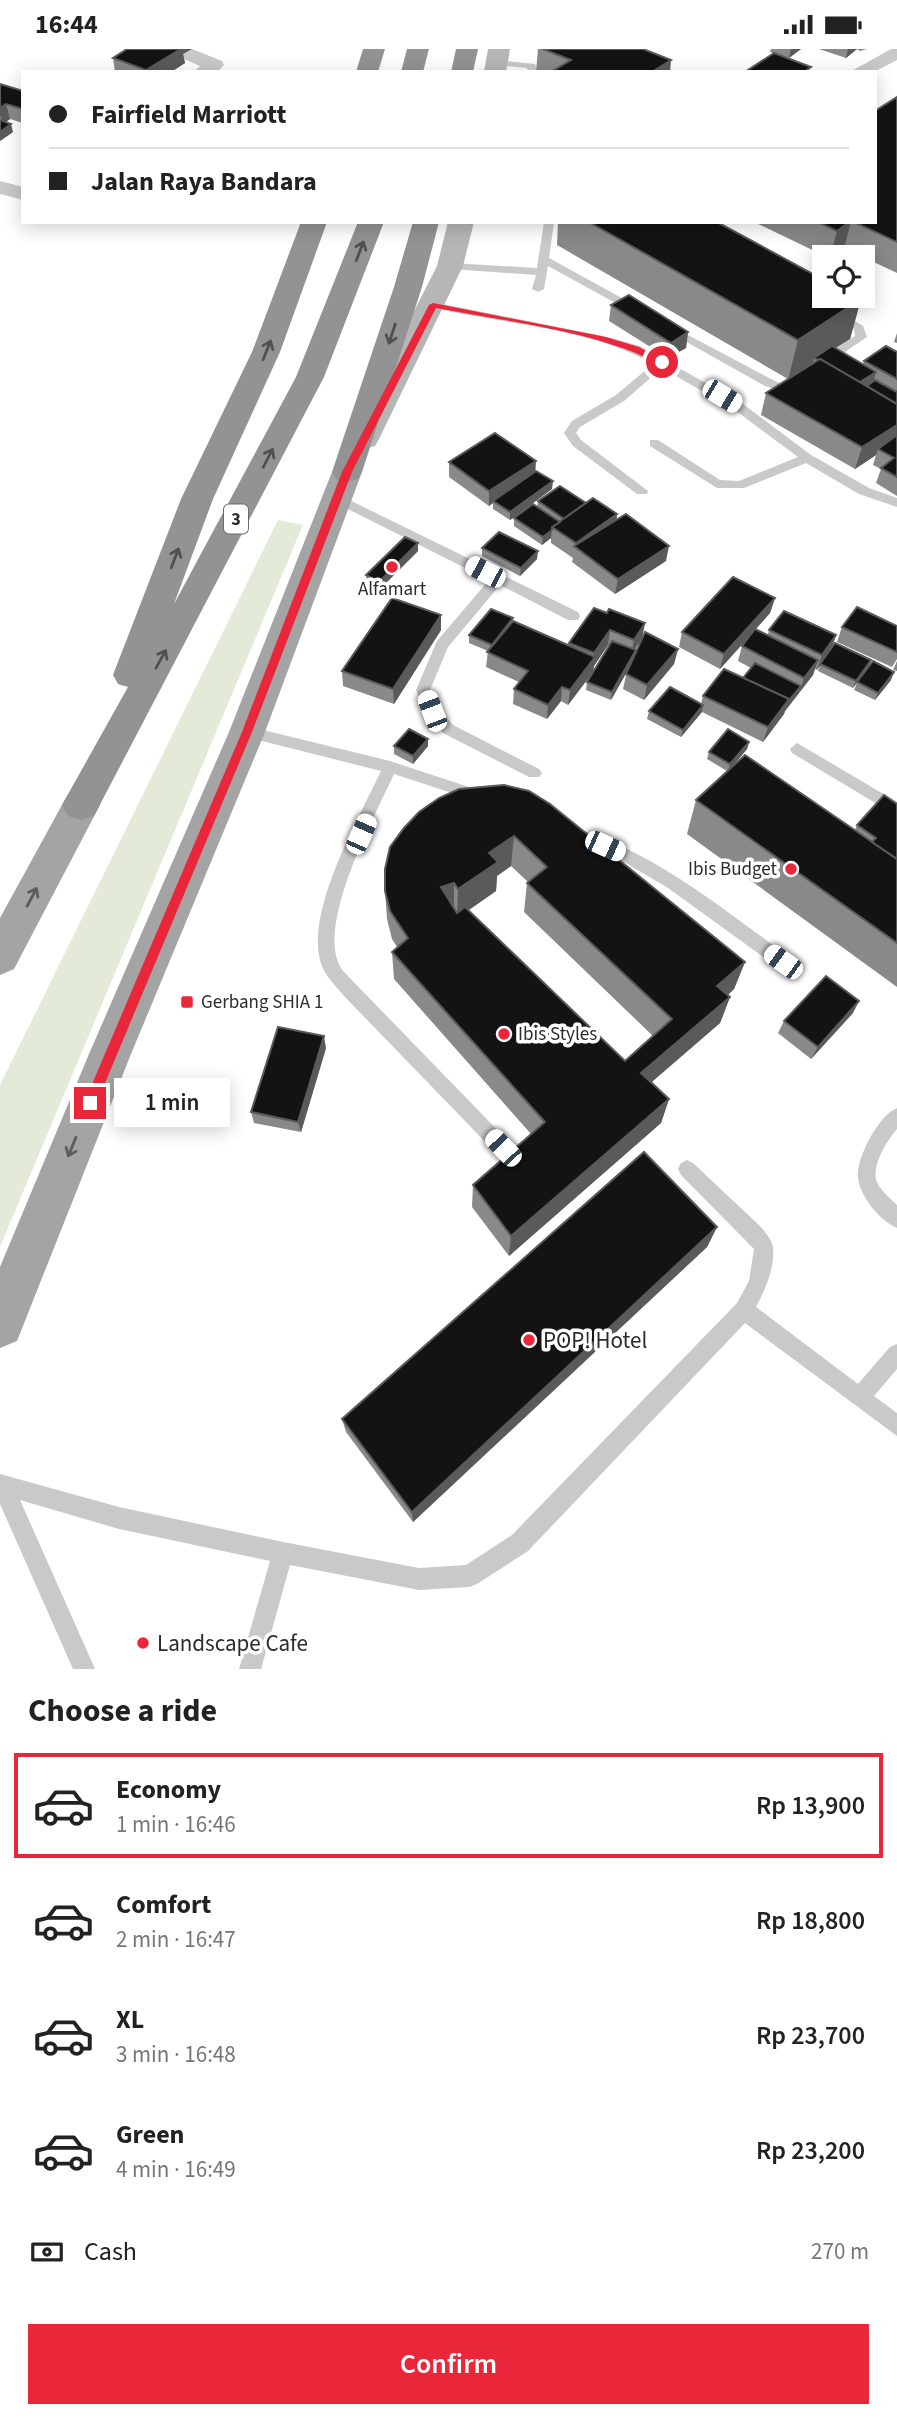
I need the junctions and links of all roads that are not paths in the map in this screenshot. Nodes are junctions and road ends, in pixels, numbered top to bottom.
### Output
1 (176, 49) edge
2 (374, 49) edge
3 (418, 49) edge
4 (467, 49) edge
5 (897, 53) edge
6 (497, 61) edge
7 (206, 70) edge
8 (368, 70) edge
9 (413, 70) edge
10 (462, 70) edge
11 (533, 70) edge
12 (863, 70) edge
13 (0, 187) edge
14 (21, 193) edge
15 (313, 224) edge
16 (370, 224) edge
17 (425, 224) edge
18 (460, 224) edge
19 (549, 227) edge
20 (562, 232) dead end
21 (450, 266) junction
22 (544, 266) junction
23 (538, 289) dead end
24 (433, 305) junction
25 (828, 309) edge
26 (651, 319) edge
27 (663, 325) edge
28 (662, 362) junction
29 (654, 443) dead end
30 (807, 458) junction
31 (342, 485) junction
32 (642, 491) dead end
33 (897, 503) edge
34 (498, 579) junction
35 (573, 616) dead end
36 (247, 732) junction
37 (797, 749) dead end
38 (390, 767) junction
39 (534, 773) dead end
40 (492, 801) edge
41 (81, 805) junction
42 (897, 810) edge
43 (568, 830) edge
44 (0, 957) edge
45 (783, 962) dead end
46 (897, 1116) edge
47 (503, 1148) dead end
48 (687, 1169) dead end
49 (897, 1219) edge
50 (744, 1310) junction
51 (0, 1324) edge
52 (897, 1354) edge
53 (860, 1398) junction
54 (897, 1426) edge
55 (1, 1484) edge
56 (283, 1553) junction
57 (84, 1669) edge
58 (250, 1669) edge

1 - 7 street
2 - 8 highway
3 - 9 highway
4 - 10 highway
5 - 12 street
6 - 11 lane
13 - 14 street
41 -> 15 highway
41 -> 16 highway, 3
17 -> 31 highway
18 - 21 main road
19 - 20 lane
19 - 22 lane
21 - 22 lane
21 - 24 main road
22 - 23 lane
22 - 26 lane
24 - 28 lane
24 - 31 main road
25 - 27 lane
28 - 30 lane
28 - 32 lane
29 - 30 lane
30 - 33 lane
31 - 34 lane
31 - 36 main road
34 - 35 lane
34 - 39 lane
36 - 38 lane
36 -> 51 main road
37 - 42 lane
38 - 40 lane
38 - 47 lane
44 -> 41 main road
43 - 45 lane
46 - 49 lane
48 - 50 lane
50 - 53 lane
50 - 56 lane
52 - 53 lane
53 - 54 lane
55 - 56 lane
55 - 57 lane
56 - 58 lane

